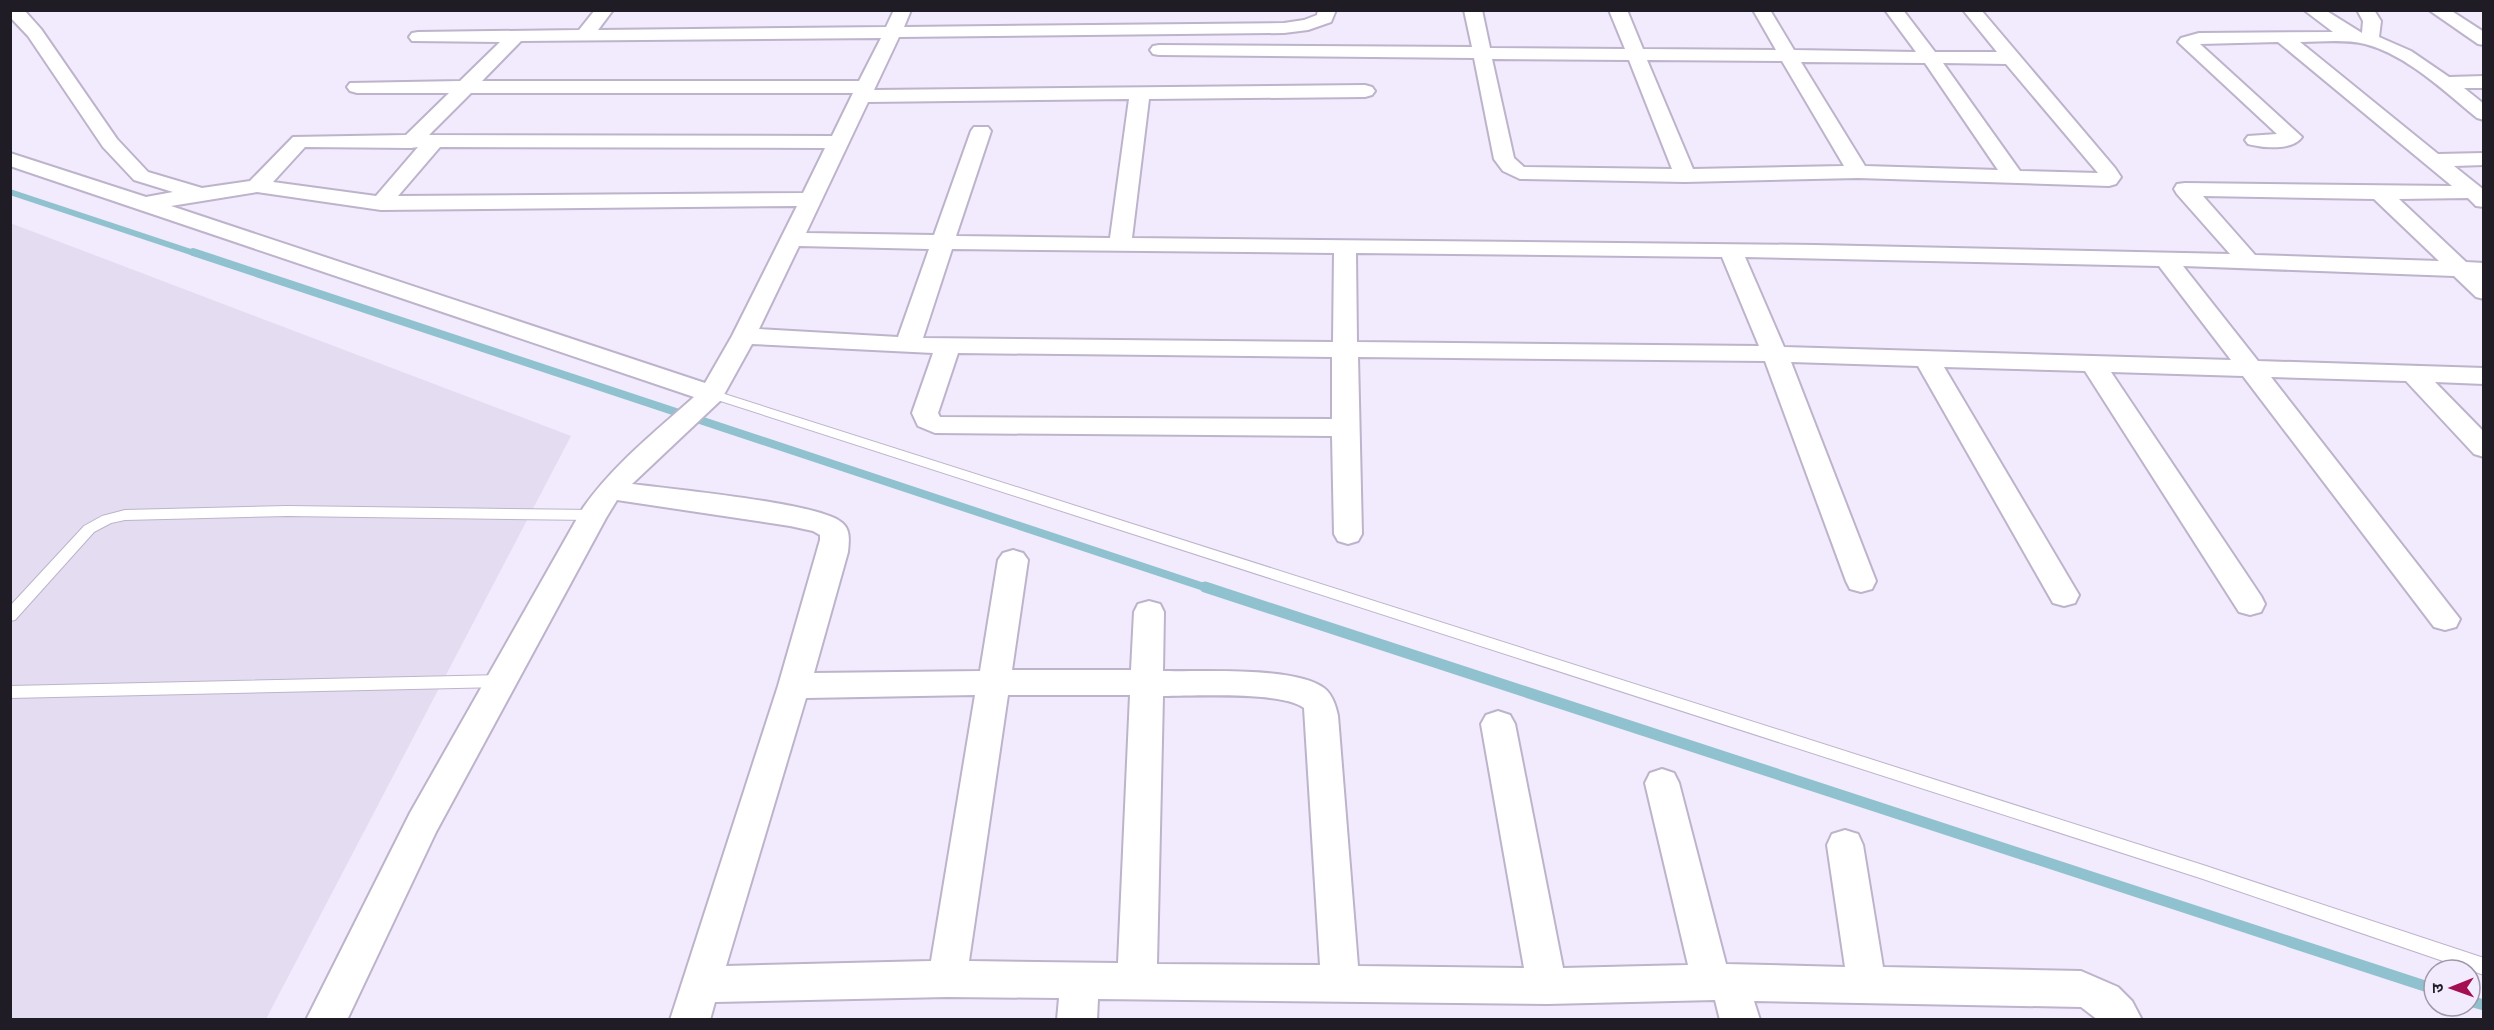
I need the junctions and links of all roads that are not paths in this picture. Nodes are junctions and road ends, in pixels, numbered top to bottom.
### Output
1 (14, 10) edge
2 (605, 10) edge
3 (903, 10) edge
4 (1225, 10) edge
5 (1327, 10) edge
6 (1473, 10) edge
7 (1618, 10) edge
8 (1761, 10) edge
9 (1893, 10) edge
10 (1971, 10) edge
11 (2312, 10) edge
12 (2365, 10) edge
13 (2437, 10) edge
14 (1225, 29) junction
15 (1160, 30) junction
16 (892, 33) junction
17 (418, 37) dead end
18 (515, 37) junction
19 (583, 37) junction
20 (2282, 37) junction
21 (2482, 37) edge
22 (2361, 38) junction
23 (1159, 50) junction
24 (1483, 53) junction
25 (1634, 53) junction
26 (1789, 55) junction
27 (1930, 57) junction
28 (2011, 58) junction
29 (2484, 82) edge
30 (2445, 83) junction
31 (357, 87) dead end
32 (465, 87) junction
33 (864, 91) junction
34 (1365, 91) dead end
35 (1146, 92) junction
36 (2484, 114) edge
37 (981, 131) dead end
38 (2254, 140) dead end
39 (411, 142) junction
40 (434, 142) junction
41 (839, 142) junction
42 (10, 159) edge
43 (2484, 159) edge
44 (2432, 160) junction
45 (1858, 172) junction
46 (1685, 176) junction
47 (2013, 176) junction
48 (257, 186) junction
49 (2380, 194) junction
50 (202, 195) junction
51 (2478, 197) edge
52 (812, 199) junction
53 (147, 203) junction
54 (381, 203) junction
55 (792, 239) junction
56 (943, 244) junction
57 (1120, 244) junction
58 (1345, 246) junction
59 (1731, 251) junction
60 (2167, 261) junction
61 (2250, 263) junction
62 (2458, 269) junction
63 (2484, 270) edge
64 (2484, 292) edge
65 (744, 336) junction
66 (908, 345) junction
67 (948, 346) junction
68 (1346, 349) junction
69 (1775, 354) junction
70 (1926, 358) junction
71 (2092, 363) junction
72 (2252, 369) junction
73 (2413, 374) junction
74 (2484, 376) edge
75 (709, 397) junction
76 (1345, 428) junction
77 (2484, 448) edge
78 (602, 503) junction
79 (1348, 534) dead end
80 (1013, 560) dead end
81 (1860, 581) dead end
82 (2064, 595) dead end
83 (2250, 604) dead end
84 (1149, 612) dead end
85 (10, 616) edge
86 (2445, 619) dead end
87 (502, 681) junction
88 (1147, 682) junction
89 (993, 684) junction
90 (794, 686) junction
91 (10, 692) edge
92 (1498, 724) dead end
93 (1662, 783) dead end
94 (1845, 844) dead end
95 (2484, 967) edge
96 (948, 978) junction
97 (1137, 980) junction
98 (1079, 981) junction
99 (1721, 982) junction
100 (702, 984) junction
101 (1340, 984) junction
102 (1867, 985) junction
103 (1547, 986) junction
104 (326, 1020) edge
105 (690, 1020) edge
106 (1077, 1020) edge
107 (1740, 1020) edge
108 (2122, 1020) edge

1 - 50 street
2 - 19 street
3 - 16 street
4 - 14 street
5 - 14 street
6 - 24 street
7 - 25 street
8 - 26 street
9 - 27 street
10 - 28 street
11 - 22 street
12 - 22 street
13 - 21 street
14 - 15 street
15 - 16 street
15 - 23 street
16 - 19 street
16 - 33 street
17 - 18 street
18 - 19 street
18 - 32 street
20 - 22 street
20 - 38 street
20 - 44 street
22 - 30 street
23 - 24 street
23 - 35 street
24 - 25 street
24 - 46 street
25 - 26 street
25 - 46 street
26 - 27 street
26 - 45 street
27 - 28 street
27 - 47 street
28 - 47 street
29 - 30 street
30 - 36 street
31 - 32 street
32 - 33 street
32 - 39 street
33 - 35 street
33 - 41 street
34 - 35 street
35 - 57 street
37 - 56 street
39 - 40 street
39 - 48 street
40 - 41 street
40 - 54 street
41 - 52 street
42 - 53 street
43 - 44 street
44 - 51 street
45 - 46 street
45 - 47 street
48 - 50 street
48 - 54 street
49 - 51 street
49 - 61 street
49 - 62 street
50 - 53 street
52 - 54 street
52 - 55 street
53 - 75 street
55 - 56 street
55 - 65 street
56 - 57 street
56 - 66 street
57 - 58 street
58 - 59 street
58 - 68 street
59 - 60 street
59 - 69 street
60 - 61 street
60 - 72 street
61 - 62 street
62 - 63 street
62 - 64 street
65 - 66 street
65 - 75 street
66 - 67 street
67 - 68 street
67 - 76 street
68 - 69 street
68 - 76 street
69 - 70 street
69 - 81 street
70 - 71 street
70 - 82 street
71 - 72 street
71 - 83 street
72 - 73 street
72 - 86 street
73 - 74 street
73 - 77 street
75 - 78 street
75 - 95 lane
76 - 79 street
78 - 85 lane
78 - 87 street
78 - 90 street
80 - 89 street
84 - 88 street
87 - 91 lane
87 - 104 street
88 - 89 street
88 - 97 street
88 - 101 street
89 - 90 street
89 - 96 street
90 - 100 street
92 - 103 street
93 - 99 street
94 - 102 street
96 - 98 street
96 - 100 street
97 - 98 street
97 - 101 street
98 - 106 street
99 - 102 street
99 - 103 street
99 - 107 street
100 - 105 street
101 - 103 street
102 - 108 street

